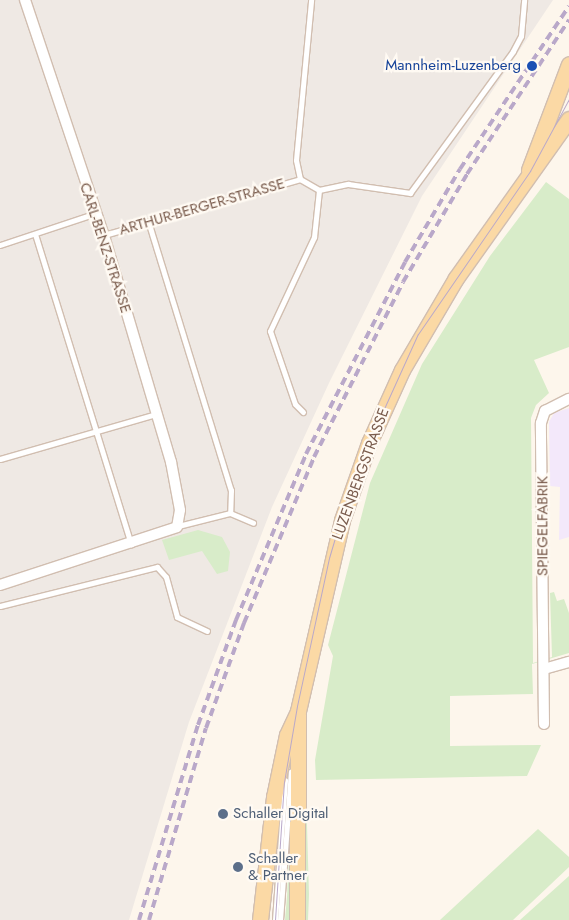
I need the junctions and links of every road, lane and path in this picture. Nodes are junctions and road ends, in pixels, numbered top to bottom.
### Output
1 (25, 0) edge
2 (310, 0) edge
3 (524, 0) edge
4 (569, 64) edge
5 (569, 119) edge
6 (300, 179) junction
7 (524, 184) junction
8 (319, 190) junction
9 (93, 214) junction
10 (148, 221) junction
11 (35, 234) junction
12 (104, 236) junction
13 (0, 245) edge
14 (569, 399) edge
15 (304, 412) dead end
16 (156, 414) junction
17 (97, 430) junction
18 (0, 459) edge
19 (230, 513) junction
20 (254, 523) dead end
21 (177, 527) junction
22 (131, 544) junction
23 (0, 585) edge
24 (0, 606) edge
25 (207, 631) dead end
26 (569, 662) edge
27 (544, 669) junction
28 (298, 711) junction
29 (544, 724) dead end
30 (260, 920) edge
31 (275, 920) edge
32 (280, 920) edge
33 (297, 920) edge

1 - 9 street, CARL-BENZ-STRASSE
2 - 6 lane, ARTHUR-BERGER-STRASSE
3 - 8 lane
4 - 7 main road, LUZENBERGSTRASSE
5 - 7 main road, LUZENBERGSTRASSE
6 - 8 lane
6 - 10 lane, ARTHUR-BERGER-STRASSE
7 - 28 main road, LUZENBERGSTRASSE
8 - 15 lane
9 - 11 lane
9 - 12 street, CARL-BENZ-STRASSE
10 - 12 lane, ARTHUR-BERGER-STRASSE
10 - 19 lane
11 - 13 lane
11 - 17 lane
12 - 16 street, CARL-BENZ-STRASSE
14 - 27 street, SPIEGELFABRIK
16 - 17 lane
16 - 21 street, CARL-BENZ-STRASSE
17 - 18 lane
17 - 22 lane
19 - 20 lane
19 - 21 lane
21 - 22 street
22 - 23 street
24 - 25 lane
26 - 27 street
27 - 29 street, SPIEGELFABRIK
28 - 30 main road, LUZENBERGSTRASSE
28 - 31 lane
28 - 32 lane
28 - 33 main road, LUZENBERGSTRASSE

